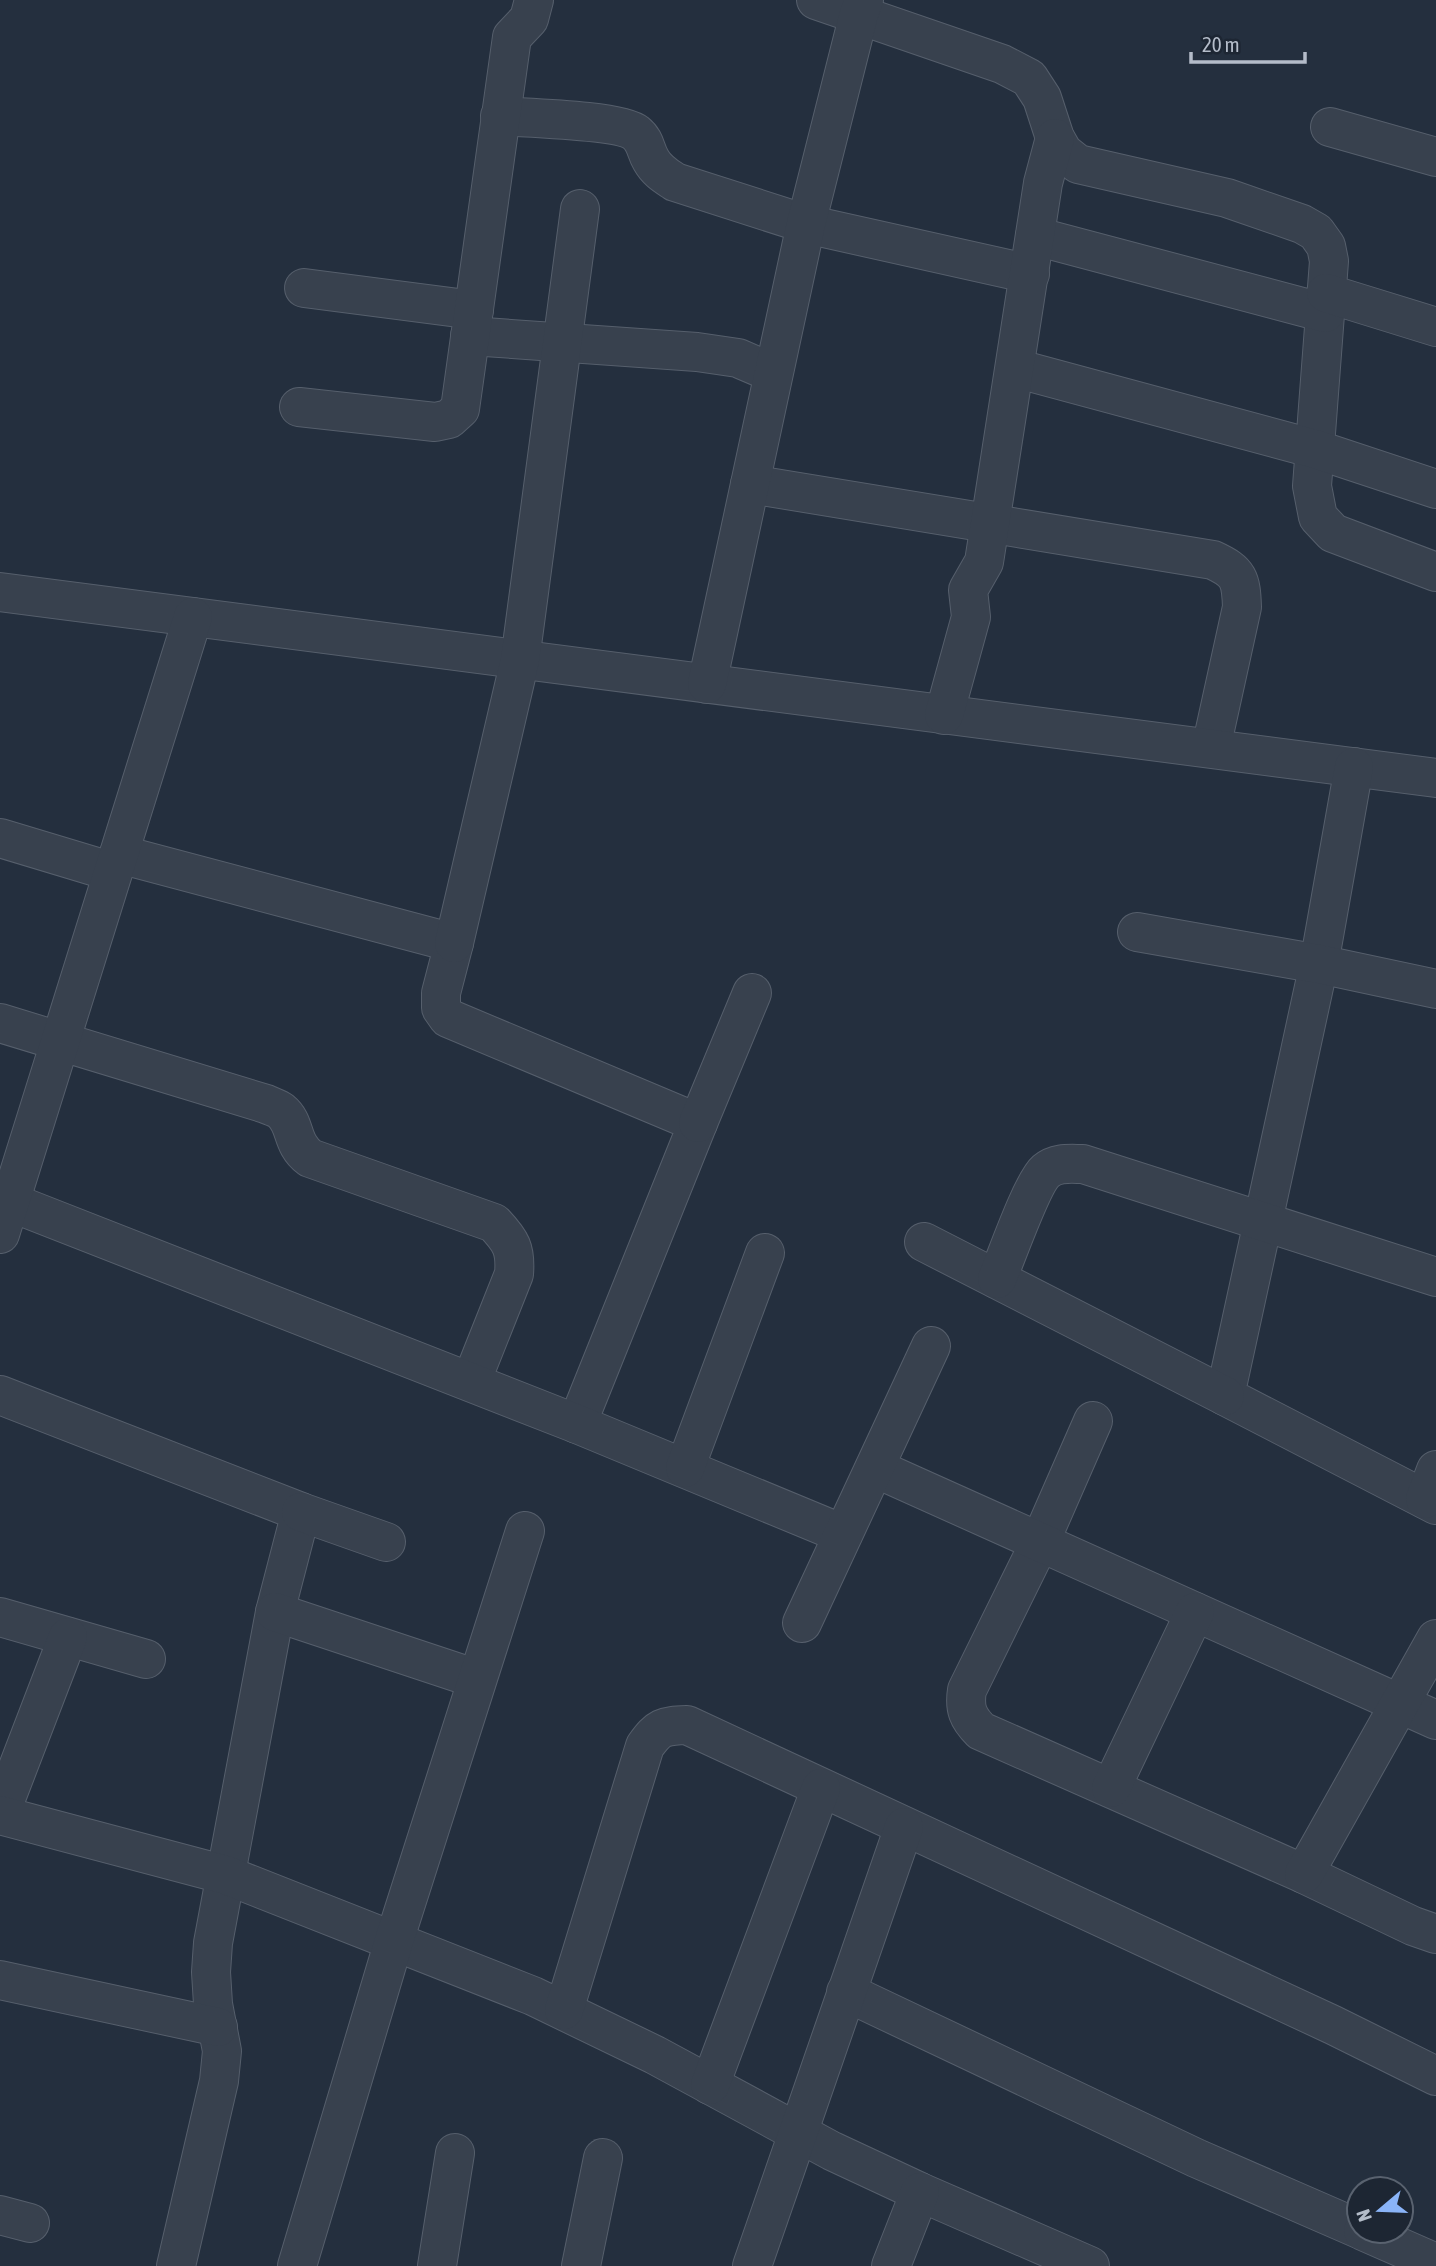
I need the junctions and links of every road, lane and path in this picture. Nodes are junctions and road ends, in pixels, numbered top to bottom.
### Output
1 (534, 0) edge
2 (816, 0) edge
3 (862, 7) edge
4 (500, 116) junction
5 (1330, 127) dead end
6 (1055, 138) junction
7 (1436, 157) edge
8 (580, 209) dead end
9 (806, 224) junction
10 (1035, 236) junction
11 (1030, 274) junction
12 (304, 288) dead end
13 (1325, 303) junction
14 (472, 323) junction
15 (1436, 327) edge
16 (563, 344) junction
17 (1015, 368) junction
18 (773, 373) junction
19 (299, 407) dead end
20 (1315, 449) junction
21 (750, 484) junction
22 (1436, 489) edge
23 (991, 524) junction
24 (1436, 572) edge
25 (0, 592) edge
26 (193, 617) junction
27 (520, 660) junction
28 (706, 684) junction
29 (944, 715) junction
30 (1211, 748) junction
31 (1354, 767) junction
32 (1436, 778) edge
33 (0, 838) edge
34 (116, 863) junction
35 (1137, 932) dead end
36 (454, 943) junction
37 (1319, 964) junction
38 (1436, 989) edge
39 (752, 993) dead end
40 (0, 1023) edge
41 (61, 1042) junction
42 (698, 1124) junction
43 (3, 1211) edge
44 (1263, 1221) junction
45 (924, 1242) dead end
46 (765, 1253) dead end
47 (1436, 1277) edge
48 (997, 1279) junction
49 (931, 1346) dead end
50 (471, 1382) junction
51 (0, 1395) edge
52 (1225, 1396) junction
53 (1093, 1421) dead end
54 (577, 1424) junction
55 (685, 1468) junction
56 (875, 1468) junction
57 (1432, 1491) edge
58 (301, 1513) junction
59 (524, 1531) dead end
60 (843, 1534) junction
61 (386, 1542) dead end
62 (1040, 1542) junction
63 (275, 1612) junction
64 (1195, 1612) junction
65 (0, 1617) edge
66 (802, 1623) dead end
67 (68, 1637) junction
68 (1436, 1639) edge
69 (146, 1659) dead end
70 (477, 1679) junction
71 (1400, 1704) junction
72 (1436, 1720) edge
73 (821, 1788) junction
74 (1111, 1788) junction
75 (0, 1815) edge
76 (904, 1827) junction
77 (1304, 1874) junction
78 (226, 1875) junction
79 (1436, 1934) edge
80 (394, 1941) junction
81 (0, 1980) edge
82 (846, 1992) junction
83 (564, 2010) junction
84 (218, 2027) junction
85 (1436, 2076) edge
86 (710, 2085) junction
87 (797, 2132) junction
88 (455, 2153) dead end
89 (603, 2158) dead end
90 (920, 2192) junction
91 (1345, 2223) edge
92 (1395, 2245) edge
93 (1436, 2263) edge
94 (176, 2266) edge
95 (297, 2266) edge
96 (437, 2266) edge
97 (581, 2266) edge
98 (752, 2266) edge
99 (891, 2266) edge
100 (1090, 2266) edge

1 - 4 street
2 - 3 street
3 - 6 street
3 - 9 street
4 - 9 street
4 - 14 street
5 - 7 street
6 - 10 street
6 - 13 street
8 - 16 street
9 - 11 street
9 - 18 street
10 - 11 street
10 - 13 street
11 - 17 street
12 - 14 street
13 - 15 street
13 - 20 street
14 - 16 street
14 - 19 street
16 - 18 street
16 - 27 street
17 - 20 street
17 - 23 street
18 - 21 street
20 - 22 street
20 - 24 street
21 - 23 street
21 - 28 street
23 - 29 street
23 - 30 street
25 - 26 street
26 - 27 street
26 - 34 street
27 - 28 street
27 - 36 street
28 - 29 street
29 - 30 street
30 - 31 street
31 - 32 street
31 - 37 street
33 - 34 street
34 - 36 street
34 - 41 street
35 - 37 street
36 - 42 street
37 - 38 street
37 - 44 street
39 - 42 street
40 - 41 street
41 - 43 street
41 - 50 street
42 - 54 street
43 - 50 street
44 - 47 street
44 - 48 street
44 - 52 street
45 - 48 street
46 - 55 street
48 - 52 street
49 - 56 street
50 - 54 street
51 - 58 street
52 - 57 street
53 - 62 street
54 - 55 street
55 - 60 street
56 - 60 street
56 - 62 street
58 - 61 street
58 - 63 street
59 - 70 street
60 - 66 street
62 - 64 street
62 - 74 street
63 - 70 street
63 - 78 street
64 - 71 street
64 - 74 street
65 - 67 street
67 - 69 street
67 - 75 street
68 - 71 street
70 - 80 street
71 - 72 street
71 - 77 street
73 - 76 street
73 - 83 street
73 - 86 street
74 - 77 street
75 - 78 street
76 - 82 street
76 - 85 street
77 - 79 street
78 - 80 street
78 - 84 street
80 - 83 street
80 - 95 street
81 - 84 street
82 - 87 street
82 - 91 street
83 - 86 street
84 - 94 street
86 - 87 street
87 - 90 street
87 - 98 street
88 - 96 street
89 - 97 street
90 - 99 street
90 - 100 street
92 - 93 street

